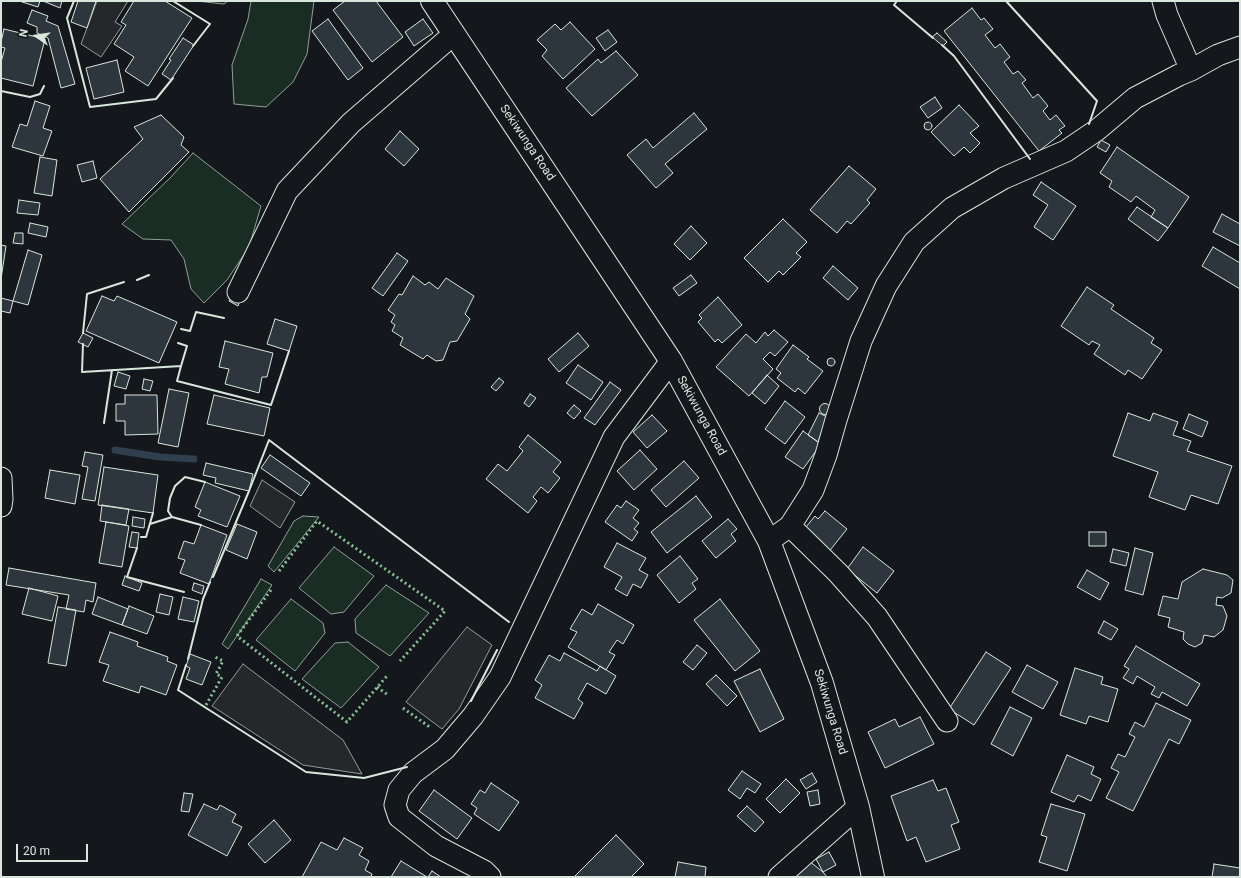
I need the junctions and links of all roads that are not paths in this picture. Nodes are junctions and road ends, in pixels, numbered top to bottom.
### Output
1 (432, 1) edge
2 (1163, 1) edge
3 (454, 34) junction
4 (1240, 47) edge
5 (1191, 70) junction
6 (238, 292) dead end
7 (671, 361) junction
8 (1, 478) edge
9 (1, 506) edge
10 (790, 526) junction
11 (769, 541) junction
12 (947, 721) dead end
13 (858, 806) junction
14 (490, 877) edge
15 (779, 877) edge
16 (873, 877) edge

1 - 3 main road, Sekiwunga Road
2 - 5 street
3 - 6 street
3 - 7 main road, Sekiwunga Road
4 - 5 street
5 - 10 street
7 - 11 main road, Sekiwunga Road
7 - 14 street
8 - 9 street
10 - 11 street
10 - 12 street
11 - 13 main road, Sekiwunga Road
13 - 15 street
13 - 16 main road, Sekiwunga Road

